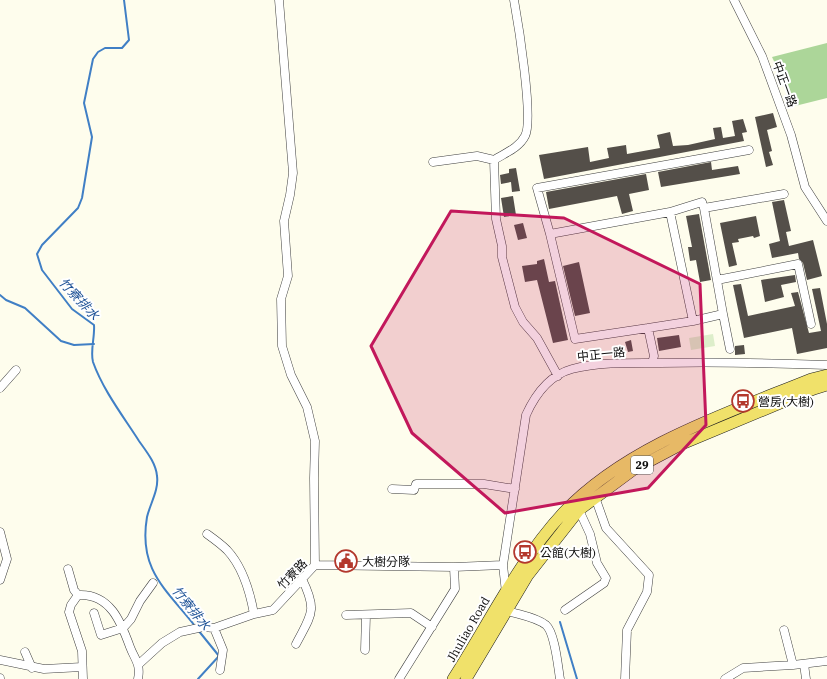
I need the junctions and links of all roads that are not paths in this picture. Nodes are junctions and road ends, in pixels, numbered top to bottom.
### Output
1 (279, 0) edge
2 (514, 0) edge
3 (734, 0) edge
4 (749, 150) dead end
5 (494, 160) junction
6 (433, 162) dead end
7 (784, 194) dead end
8 (704, 208) junction
9 (670, 212) junction
10 (827, 221) edge
11 (550, 234) junction
12 (717, 280) junction
13 (723, 314) junction
14 (693, 321) junction
15 (811, 324) dead end
16 (648, 328) junction
17 (730, 349) dead end
18 (652, 363) junction
19 (827, 365) edge
20 (16, 370) dead end
21 (827, 375) edge
22 (558, 376) junction
23 (827, 385) edge
24 (0, 388) edge
25 (392, 489) dead end
26 (515, 489) junction
27 (595, 497) junction
28 (579, 510) junction
29 (0, 532) edge
30 (207, 534) dead end
31 (315, 565) junction
32 (502, 565) junction
33 (454, 567) junction
34 (68, 569) dead end
35 (302, 579) junction
36 (0, 580) edge
37 (154, 583) dead end
38 (504, 592) junction
39 (78, 595) junction
40 (565, 610) dead end
41 (508, 611) junction
42 (94, 613) dead end
43 (254, 614) junction
44 (366, 614) junction
45 (346, 615) dead end
46 (432, 627) junction
47 (123, 628) junction
48 (214, 628) junction
49 (784, 630) dead end
50 (296, 644) dead end
51 (365, 650) dead end
52 (25, 652) dead end
53 (0, 660) edge
54 (827, 661) edge
55 (139, 664) junction
56 (804, 664) junction
57 (793, 666) junction
58 (82, 667) junction
59 (32, 668) junction
60 (220, 670) dead end
61 (468, 675) edge
62 (83, 679) edge
63 (138, 679) edge
64 (399, 679) edge
65 (453, 679) edge
66 (560, 679) edge
67 (625, 679) edge
68 (725, 679) edge
69 (806, 679) edge

1 - 31 street
2 - 5 street
3 - 10 street, 中正一路
4 - 11 street
5 - 6 street
5 - 22 street
7 - 8 street
8 - 9 street
8 - 12 street
9 - 11 street
9 - 14 street
11 - 16 street
12 - 13 street
12 - 15 street
13 - 14 street
13 - 17 street
14 - 16 street
16 - 18 street
18 - 19 street, 中正一路
18 - 22 street, 中正一路
20 - 24 street
21 - 38 main road, 29
22 - 26 street, 中正一路
23 - 27 main road, 29
25 - 26 street
26 - 32 street, 中正一路
27 - 28 main road, 29
27 - 67 street
28 - 40 street
28 - 41 main road, 29
29 - 36 street
30 - 43 street
31 - 33 street, 竹寮路
31 - 35 street, 竹寮路
32 - 33 street, 竹寮路
32 - 38 street
33 - 46 street
34 - 39 street
35 - 43 street, 竹寮路
35 - 50 street
37 - 47 street
38 - 41 street
38 - 61 main road, Jhuliao Road / 29
39 - 47 street
39 - 58 street
41 - 61 main road, Jhuliao Road / 29
41 - 66 street
42 - 47 street
43 - 48 street, 竹寮路
44 - 45 street
44 - 46 street
44 - 51 street
46 - 64 street
47 - 55 street
48 - 55 street, 竹寮路
48 - 60 street
49 - 57 street
52 - 59 street
53 - 59 street
54 - 56 street
55 - 63 street
56 - 57 street
56 - 69 street
57 - 68 street
58 - 59 street
58 - 62 street
61 - 65 main road, Jhuliao Road / 29

